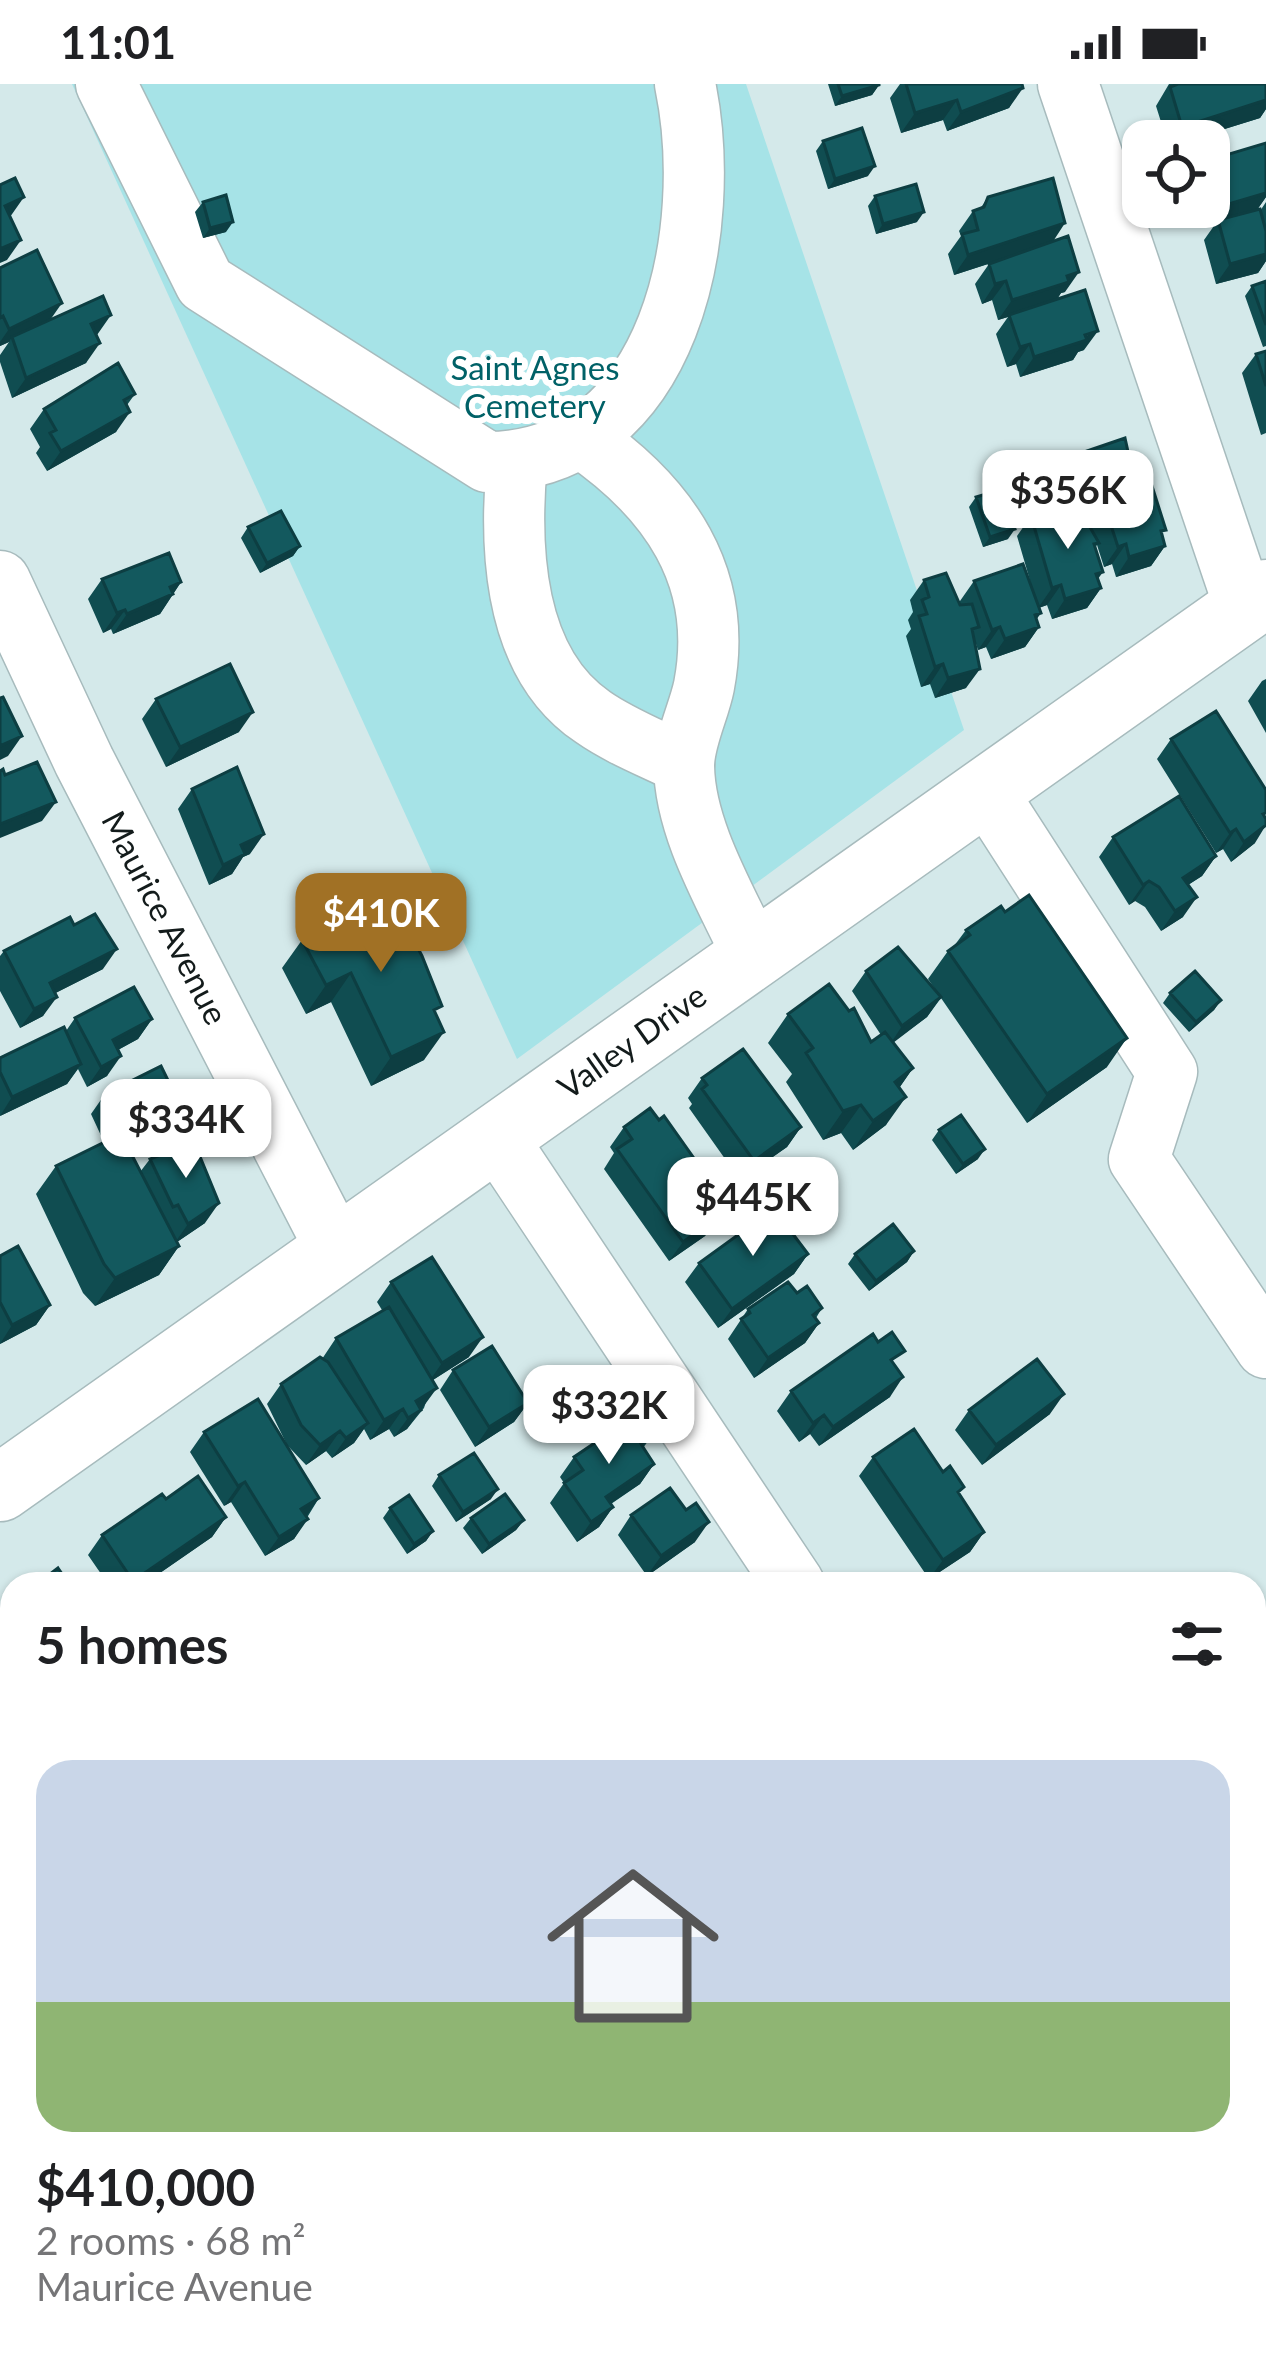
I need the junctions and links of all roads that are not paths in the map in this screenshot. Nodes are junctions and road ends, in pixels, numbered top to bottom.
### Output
1 (106, 84) edge
2 (685, 84) edge
3 (1068, 84) edge
4 (582, 438) junction
5 (517, 462) junction
6 (0, 581) edge
7 (1255, 601) edge
8 (684, 764) junction
9 (986, 791) junction
10 (753, 956) junction
11 (497, 1138) junction
12 (337, 1251) junction
13 (1266, 1348) edge
14 (0, 1488) edge
15 (786, 1572) edge

1 - 5 street
2 - 4 street
3 - 7 street
4 - 5 street
4 - 8 street
5 - 8 street
6 - 12 street, Maurice Avenue
7 - 9 main road, Valley Drive
8 - 10 street
9 - 10 main road, Valley Drive
9 - 13 street
10 - 11 main road, Valley Drive
11 - 12 main road, Valley Drive
11 - 15 street
12 - 14 main road, Valley Drive

